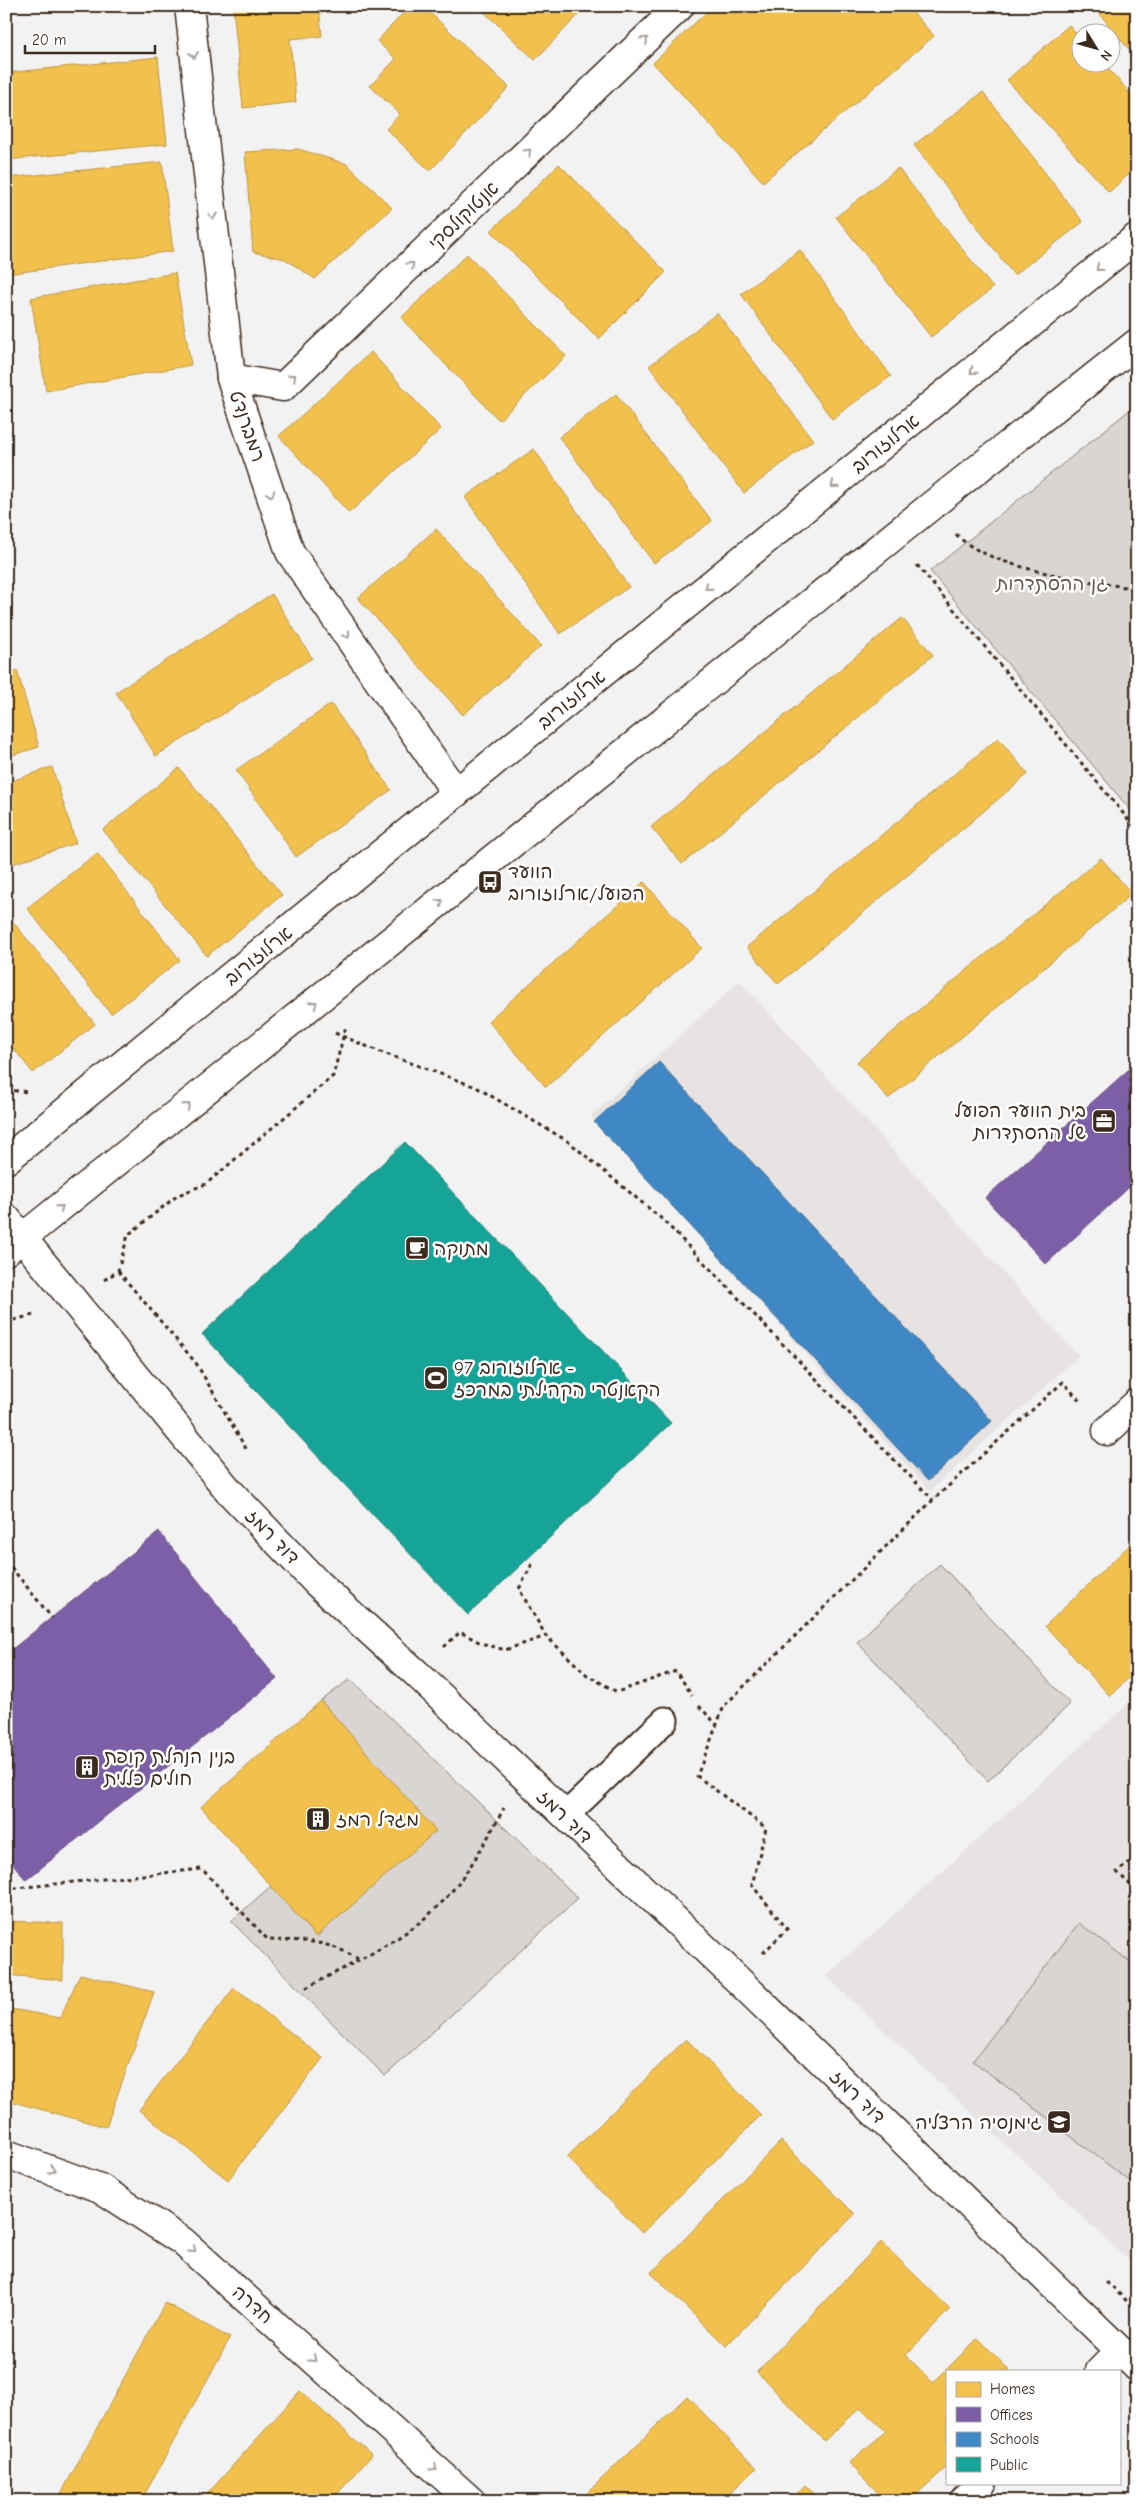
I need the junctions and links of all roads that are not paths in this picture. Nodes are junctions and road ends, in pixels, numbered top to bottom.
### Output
1 (189, 6) edge
2 (680, 6) edge
3 (1137, 238) edge
4 (1137, 343) edge
5 (231, 378) junction
6 (456, 793) junction
7 (6, 1160) edge
8 (12, 1236) edge
9 (1137, 1403) edge
10 (1107, 1431) road end
11 (665, 1720) dead end
12 (565, 1816) junction
13 (6, 2154) edge
14 (1128, 2359) edge
15 (1102, 2370) edge
16 (981, 2484) edge
17 (471, 2501) edge
18 (964, 2501) edge

1 -> 5 street, רמברנדט
5 -> 2 street, אנטוקולסקי
3 -> 6 street, ארלוזורוב
8 -> 4 street
5 -> 6 street, רמברנדט
6 - 7 street, ארלוזורוב
8 - 12 street, דוד רמז
9 - 10 street
11 - 12 lane
12 - 14 street, דוד רמז
13 -> 17 street, חדרה
14 - 15 street
16 - 18 street

